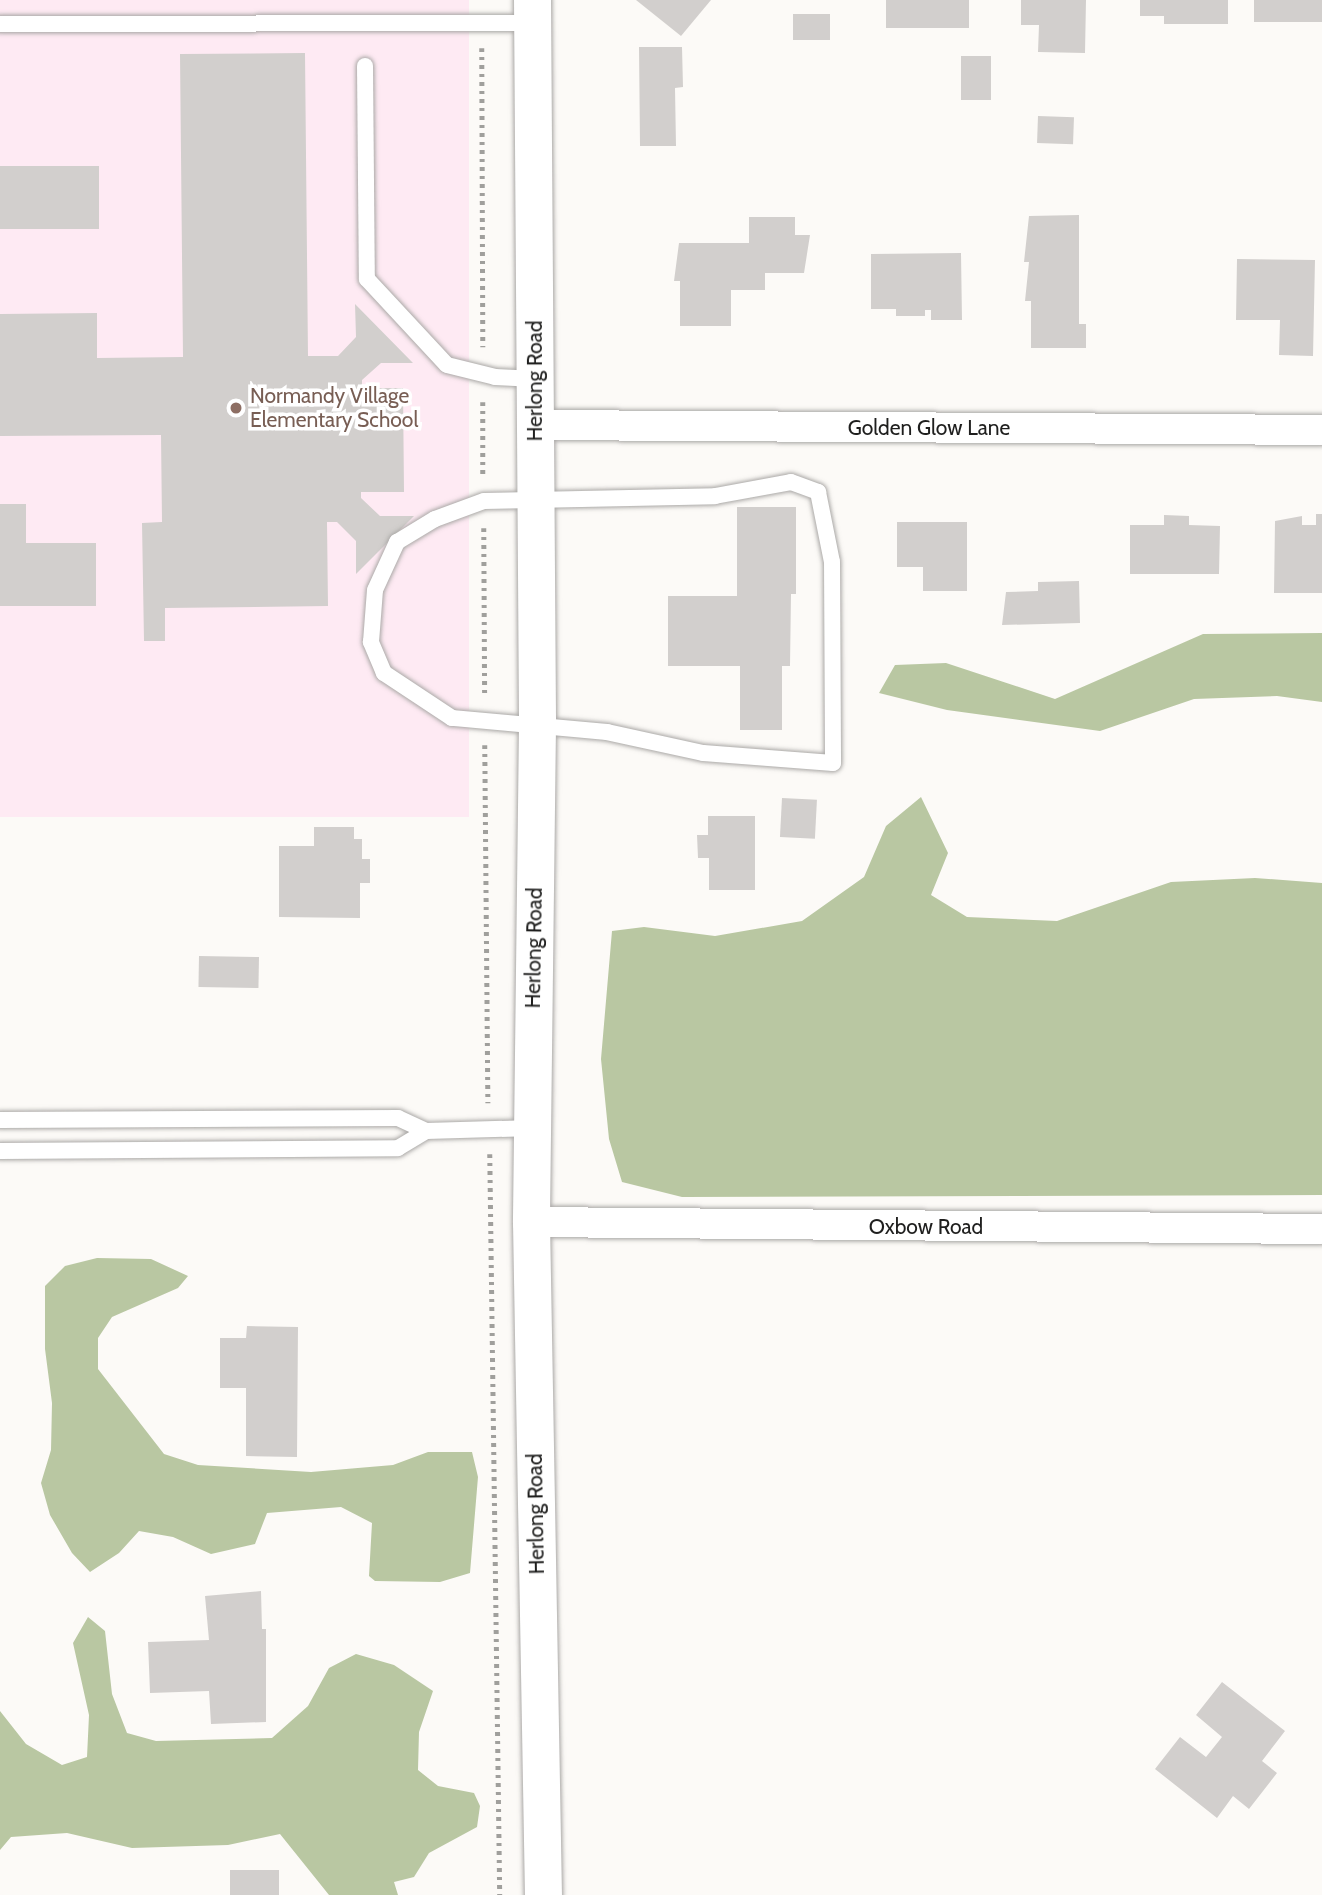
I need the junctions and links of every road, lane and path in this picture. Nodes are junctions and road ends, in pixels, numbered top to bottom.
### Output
1 (531, 12) edge
2 (482, 23) junction
3 (0, 24) edge
4 (365, 66) dead end
5 (483, 375) junction
6 (536, 379) junction
7 (537, 425) junction
8 (1322, 430) edge
9 (535, 500) junction
10 (484, 501) junction
11 (485, 724) junction
12 (537, 725) junction
13 (0, 1120) edge
14 (532, 1128) junction
15 (489, 1129) junction
16 (426, 1131) junction
17 (0, 1151) edge
18 (531, 1222) junction
19 (1322, 1229) edge
20 (500, 1895) edge
21 (543, 1895) edge

1 - 2 lane
1 - 6 street, Herlong Road
2 - 3 lane
2 - 5 path
4 - 5 lane
5 - 6 lane
5 - 10 path
6 - 7 street, Herlong Road
7 - 8 street, Golden Glow Lane
7 - 9 street, Herlong Road
9 - 10 lane
9 - 12 street, Herlong Road
9 - 12 lane
10 - 11 path
10 - 11 lane
11 - 12 lane
11 - 15 path
12 - 14 street, Herlong Road
13 - 16 lane
14 - 15 lane
14 - 18 street, Herlong Road
15 - 16 lane
15 - 20 path
16 - 17 lane
18 - 19 street, Oxbow Road
18 - 21 street, Herlong Road

